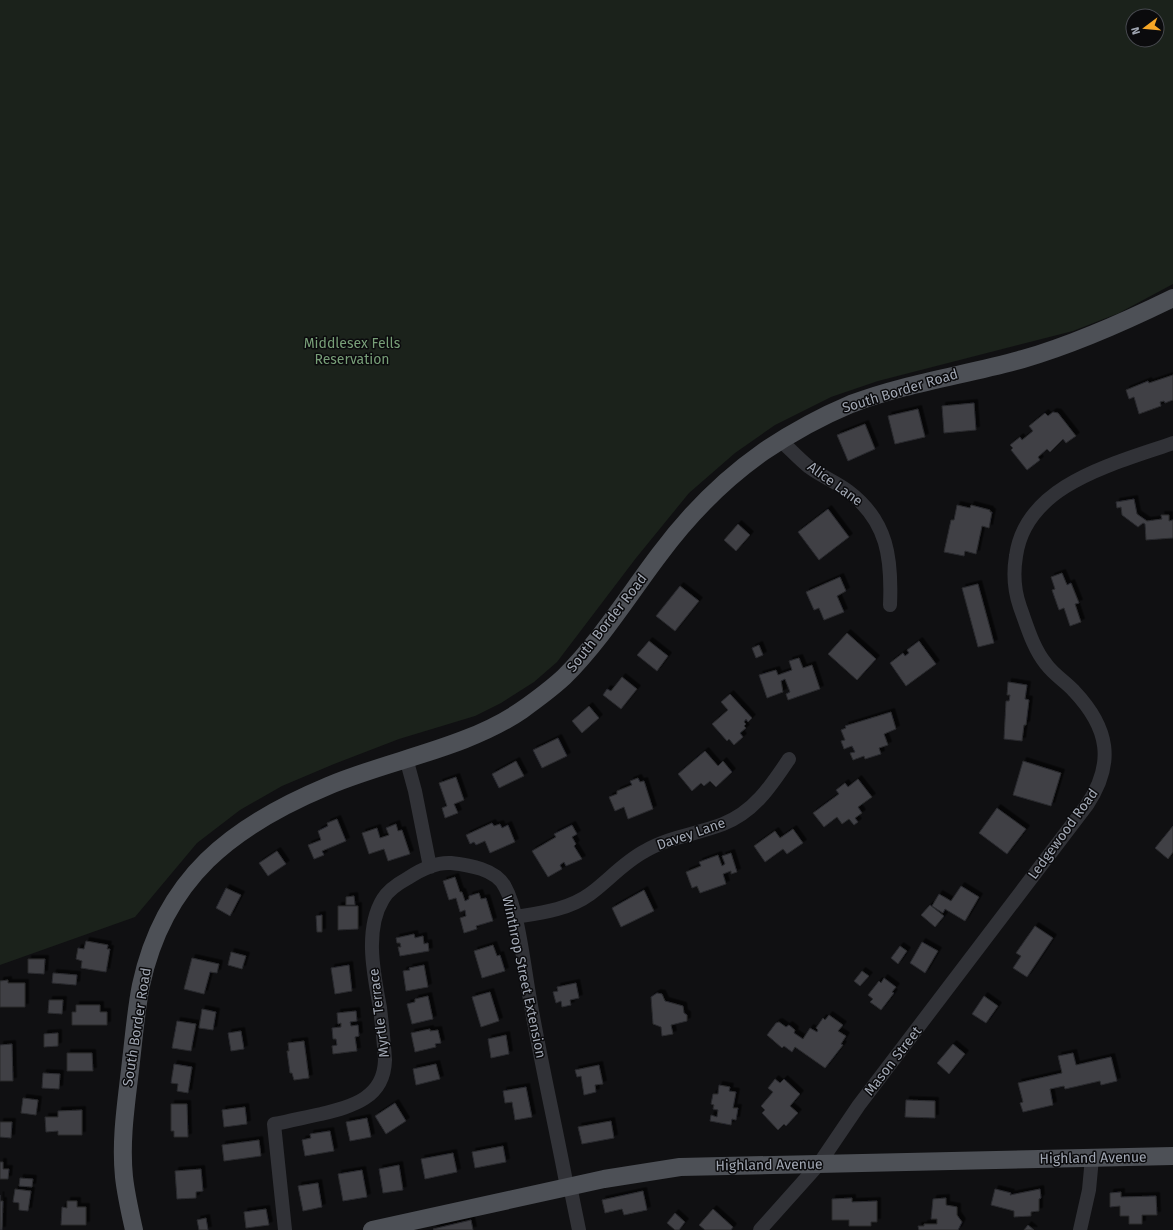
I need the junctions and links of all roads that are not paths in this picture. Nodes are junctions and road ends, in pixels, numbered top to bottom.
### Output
1 (1173, 298) edge
2 (780, 440) junction
3 (1173, 443) edge
4 (890, 605) dead end
5 (406, 758) junction
6 (789, 759) dead end
7 (430, 867) junction
8 (1023, 889) joint
9 (515, 917) junction
10 (1173, 1156) edge
11 (1092, 1158) junction
12 (819, 1164) junction
13 (569, 1187) junction
14 (417, 1225) edge
15 (134, 1230) edge
16 (285, 1230) edge
17 (372, 1230) edge
18 (579, 1230) edge
19 (760, 1230) edge
20 (1080, 1230) edge

1 - 2 main road, South Border Road
2 - 4 street, Alice Lane
2 - 5 main road, South Border Road
3 - 8 street, Ledgewood Road
5 - 7 street
5 - 15 main road, South Border Road
6 - 9 street, Davey Lane
7 - 9 street, Winthrop Street Extension
7 - 16 street, Myrtle Terrace
8 - 12 street, Mason Street
9 - 13 street, Winthrop Street Extension
10 - 11 main road, Highland Avenue
11 - 12 main road, Highland Avenue
11 - 20 street
12 - 13 main road, Highland Avenue
12 - 19 street, Mason Street
13 - 14 main road, Highland Avenue
13 - 18 street, Winthrop Street Extension
14 - 17 main road, Highland Avenue

